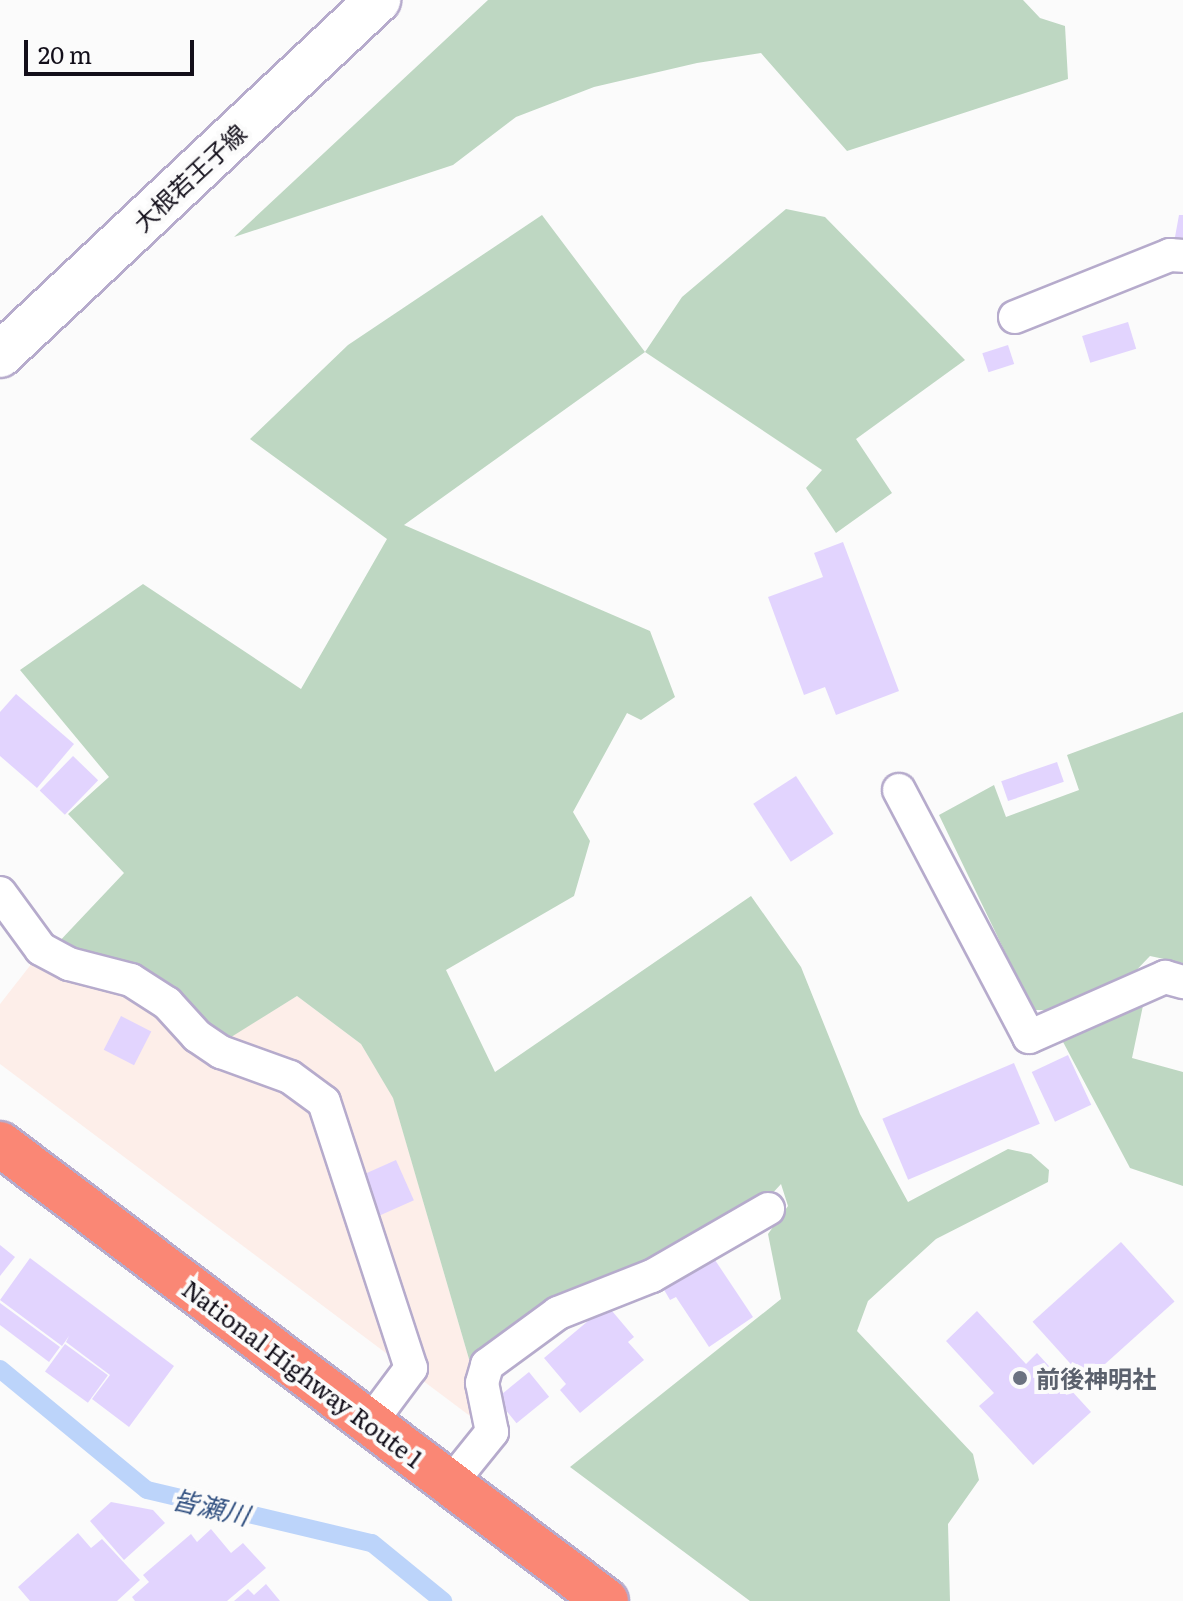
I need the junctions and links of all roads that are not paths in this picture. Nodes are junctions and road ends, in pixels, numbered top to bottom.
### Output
1 (378, 0) edge
2 (1183, 256) edge
3 (1015, 317) dead end
4 (1, 352) edge
5 (899, 790) dead end
6 (0, 893) edge
7 (1183, 982) edge
8 (0, 1144) edge
9 (768, 1209) dead end
10 (370, 1423) junction
11 (450, 1484) junction
12 (606, 1601) edge

1 - 4 street, 大根若王子線
2 - 3 lane
5 - 7 lane
6 - 10 lane
8 - 10 highway, National Highway Route 1
9 - 11 lane
10 - 11 highway, National Highway Route 1
11 - 12 highway, National Highway Route 1

